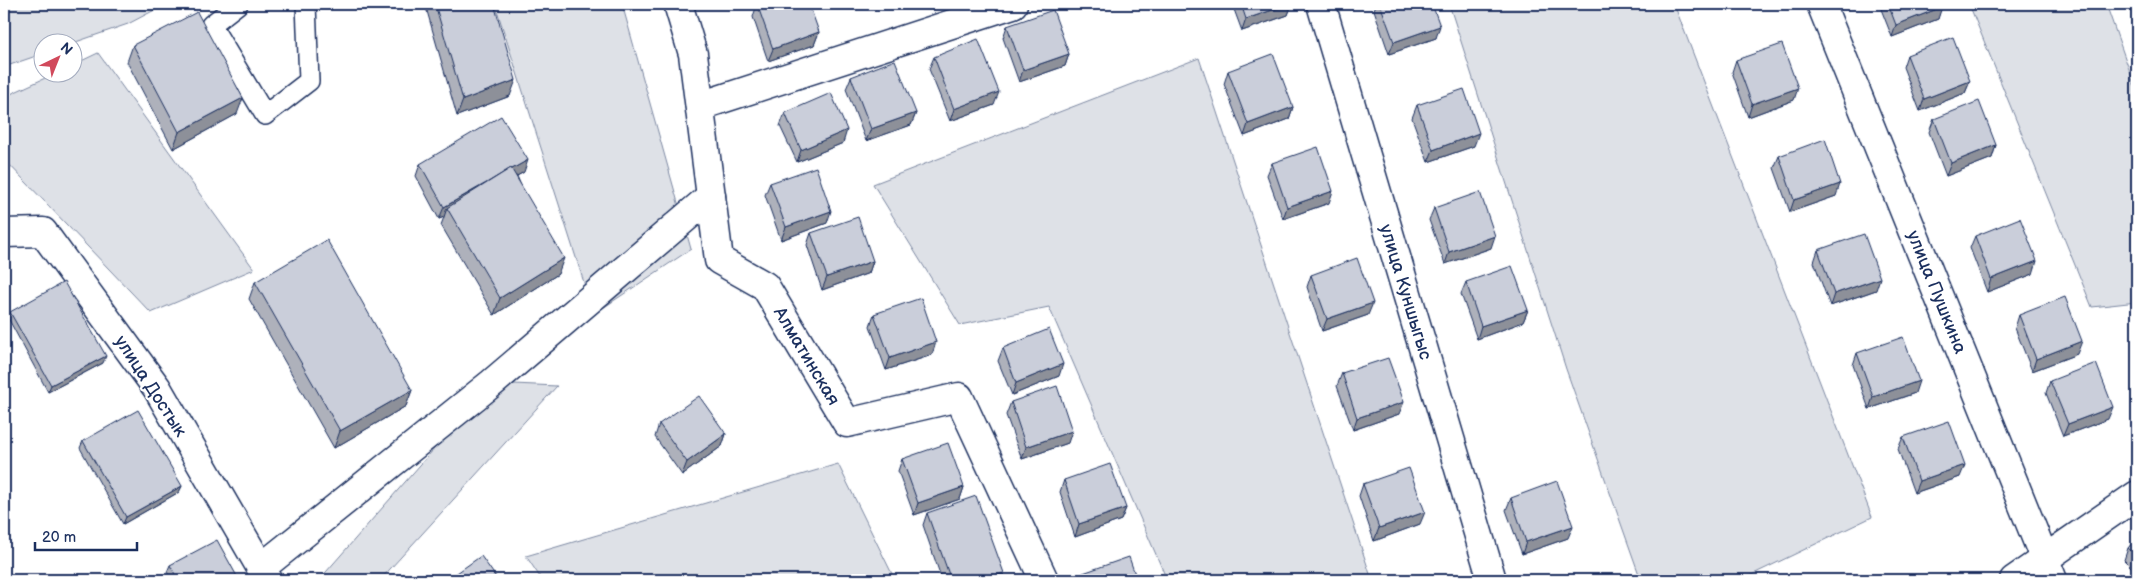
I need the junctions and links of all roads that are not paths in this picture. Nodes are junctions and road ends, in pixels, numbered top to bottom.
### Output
1 (238, 4) edge
2 (306, 4) edge
3 (678, 4) edge
4 (1013, 4) edge
5 (1321, 4) edge
6 (1821, 4) edge
7 (700, 106) junction
8 (711, 196) junction
9 (4, 233) edge
10 (2137, 495) edge
11 (2049, 570) edge
12 (265, 574) edge
13 (1044, 580) edge
14 (1492, 580) edge
15 (2014, 580) edge

1 - 2 lane
3 - 7 street, Алматинская
4 - 7 street
5 - 14 street, улица Куншыгыс
6 - 11 street, улица Пушкина
7 - 8 street, Алматинская
8 - 12 street
8 - 13 street, Алматинская
9 - 12 street, улица Достык
10 - 11 street
11 - 15 street

